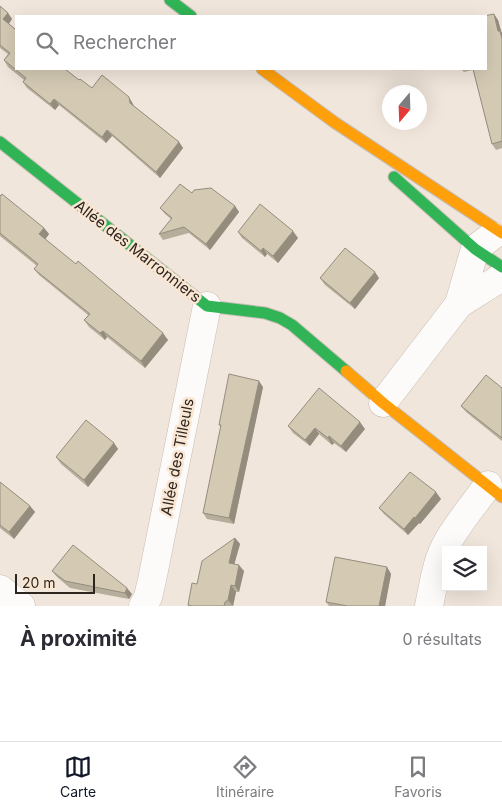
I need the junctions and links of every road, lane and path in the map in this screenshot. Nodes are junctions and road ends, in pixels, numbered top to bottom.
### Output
1 (170, 0) edge
2 (190, 15) edge
3 (263, 70) edge
4 (334, 122) junction
5 (0, 142) edge
6 (501, 231) edge
7 (475, 249) junction
8 (502, 267) edge
9 (502, 277) edge
10 (459, 304) junction
11 (207, 306) junction
12 (383, 403) junction
13 (495, 491) edge
14 (0, 589) edge
15 (21, 606) edge
16 (143, 606) edge
17 (429, 606) edge

1 - 2 street
3 - 4 street
4 - 6 street
4 - 7 street
5 - 11 street, Allée des Marronniers
6 - 7 street
7 - 8 street
7 - 10 street
9 - 10 street
10 - 12 street
11 - 12 street, Allée des Marronniers
11 - 16 street, Allée des Tilleuls
12 - 13 street, Allée des Marronniers
13 - 17 street
14 - 15 street

